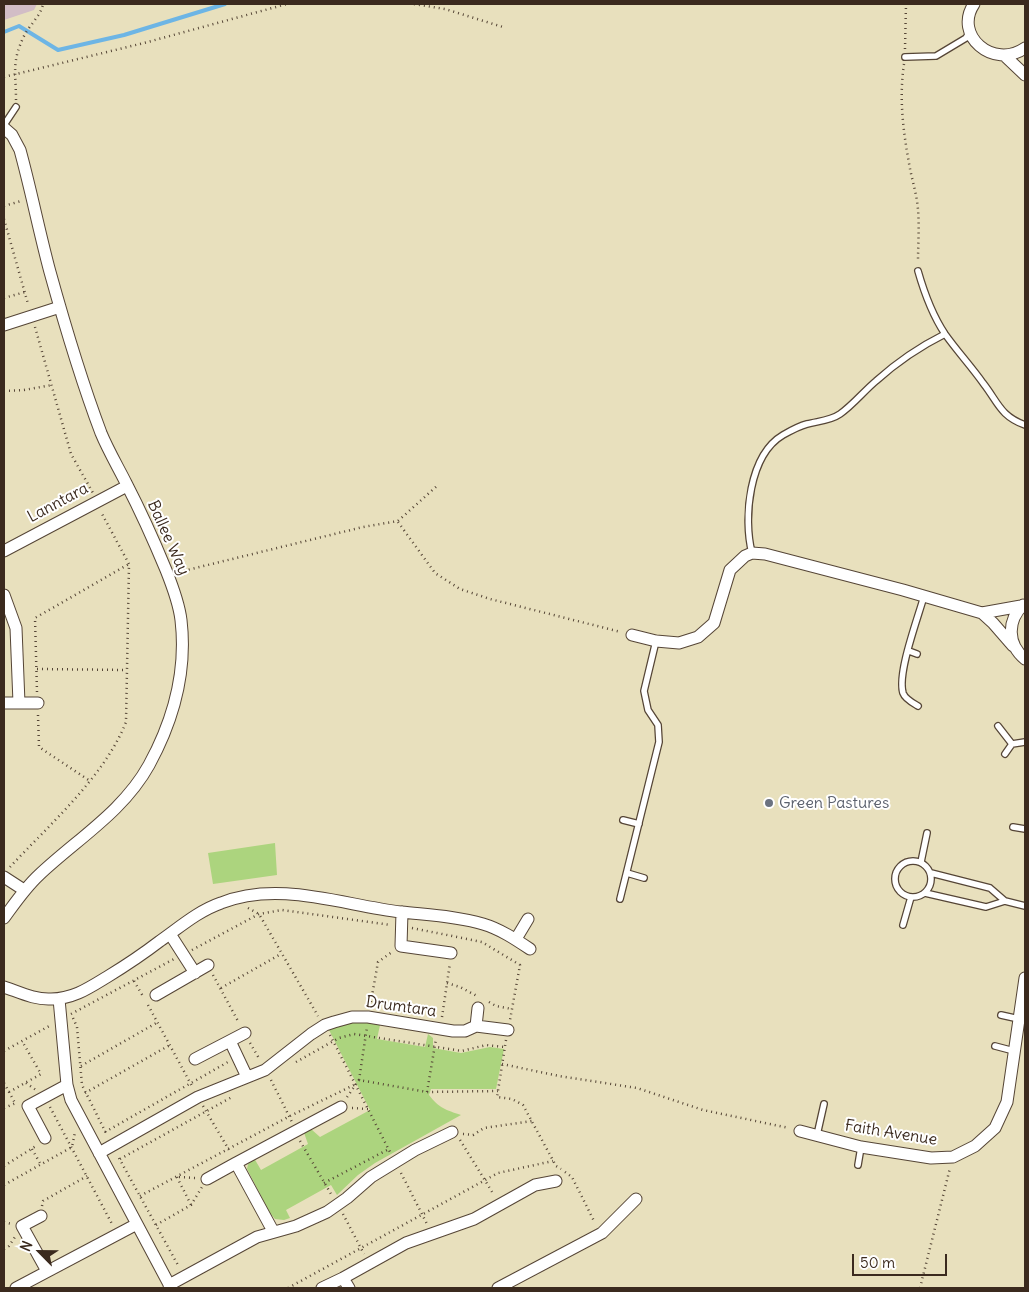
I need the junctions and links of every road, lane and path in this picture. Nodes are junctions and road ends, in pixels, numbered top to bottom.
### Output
1 (43, 4) edge
2 (287, 4) edge
3 (414, 4) edge
4 (906, 4) edge
5 (974, 4) edge
6 (503, 27) dead end
7 (970, 31) junction
8 (1025, 48) edge
9 (1005, 56) junction
10 (905, 57) junction
11 (14, 75) junction
12 (1025, 75) edge
13 (4, 77) edge
14 (16, 107) joint
15 (4, 127) edge
16 (31, 198) junction
17 (4, 206) edge
18 (4, 219) edge
19 (918, 271) joint
20 (25, 292) junction
21 (4, 298) edge
22 (60, 307) junction
23 (32, 316) junction
24 (4, 325) edge
25 (945, 334) junction
26 (52, 385) junction
27 (4, 391) edge
28 (1025, 425) edge
29 (438, 485) dead end
30 (128, 486) junction
31 (96, 501) junction
32 (398, 521) junction
33 (4, 551) edge
34 (752, 553) junction
35 (129, 564) junction
36 (168, 575) junction
37 (4, 595) edge
38 (924, 596) junction
39 (1023, 605) edge
40 (982, 613) junction
41 (632, 635) joint
42 (656, 641) junction
43 (909, 651) junction
44 (917, 654) dead end
45 (1022, 657) edge
46 (37, 669) junction
47 (127, 670) junction
48 (4, 703) edge
49 (19, 703) junction
50 (38, 703) junction
51 (918, 706) dead end
52 (998, 726) dead end
53 (1025, 742) edge
54 (1012, 744) junction
55 (1005, 754) dead end
56 (90, 782) junction
57 (623, 820) dead end
58 (639, 824) junction
59 (1013, 827) dead end
60 (1025, 828) edge
61 (927, 833) dead end
62 (921, 862) junction
63 (626, 873) junction
64 (931, 873) junction
65 (4, 875) edge
66 (644, 878) dead end
67 (24, 890) junction
68 (925, 893) junction
69 (912, 897) junction
70 (620, 899) dead end
71 (1005, 901) junction
72 (1025, 906) edge
73 (402, 912) junction
74 (259, 914) junction
75 (4, 918) edge
76 (528, 919) dead end
77 (904, 926) dead end
78 (403, 927) junction
79 (170, 934) junction
80 (516, 939) junction
81 (401, 946) junction
82 (198, 947) junction
83 (530, 949) dead end
84 (183, 954) junction
85 (281, 954) junction
86 (451, 954) dead end
87 (208, 965) junction
88 (195, 973) junction
89 (448, 975) dead end
90 (1025, 978) edge
91 (4, 987) edge
92 (221, 988) junction
93 (156, 995) dead end
94 (59, 999) junction
95 (310, 1004) dead end
96 (371, 1004) dead end
97 (478, 1008) dead end
98 (154, 1015) dead end
99 (1001, 1015) dead end
100 (368, 1017) junction
101 (442, 1017) dead end
102 (60, 1020) junction
103 (1019, 1020) junction
104 (158, 1022) junction
105 (325, 1025) junction
106 (476, 1026) junction
107 (438, 1029) junction
108 (508, 1030) junction
109 (245, 1033) junction
110 (366, 1036) junction
111 (22, 1041) junction
112 (230, 1041) junction
113 (333, 1042) junction
114 (170, 1045) junction
115 (435, 1046) junction
116 (995, 1046) dead end
117 (505, 1047) junction
118 (4, 1051) edge
119 (1014, 1051) junction
120 (238, 1056) junction
121 (195, 1059) dead end
122 (293, 1064) dead end
123 (502, 1064) junction
124 (81, 1066) dead end
125 (265, 1070) junction
126 (247, 1077) junction
127 (359, 1080) junction
128 (4, 1083) edge
129 (191, 1083) junction
130 (273, 1084) dead end
131 (356, 1084) junction
132 (66, 1085) junction
133 (498, 1091) junction
134 (9, 1092) junction
135 (427, 1092) junction
136 (238, 1094) dead end
137 (71, 1100) junction
138 (15, 1103) dead end
139 (824, 1104) dead end
140 (341, 1108) junction
141 (368, 1109) junction
142 (206, 1112) junction
143 (290, 1116) junction
144 (82, 1120) junction
145 (532, 1121) junction
146 (800, 1131) joint
147 (105, 1132) dead end
148 (295, 1132) junction
149 (452, 1132) junction
150 (817, 1135) junction
151 (45, 1138) junction
152 (72, 1147) junction
153 (861, 1147) junction
154 (32, 1149) junction
155 (229, 1150) junction
156 (99, 1153) junction
157 (953, 1157) junction
158 (120, 1159) dead end
159 (553, 1160) junction
160 (396, 1162) junction
161 (236, 1163) junction
162 (41, 1165) junction
163 (858, 1165) dead end
164 (4, 1166) edge
165 (556, 1166) dead end
166 (87, 1176) junction
167 (177, 1177) junction
168 (572, 1177) dead end
169 (206, 1179) junction
170 (485, 1180) junction
171 (556, 1181) dead end
172 (324, 1183) junction
173 (4, 1186) edge
174 (327, 1187) dead end
175 (140, 1196) dead end
176 (636, 1199) dead end
177 (191, 1205) junction
178 (500, 1206) junction
179 (422, 1214) junction
180 (41, 1216) joint
181 (425, 1219) dead end
182 (137, 1224) junction
183 (596, 1224) dead end
184 (156, 1225) dead end
185 (22, 1226) junction
186 (349, 1226) dead end
187 (273, 1231) junction
188 (118, 1234) junction
189 (360, 1248) junction
190 (4, 1249) edge
191 (48, 1271) junction
192 (346, 1283) edge
193 (170, 1287) edge
194 (16, 1288) edge
195 (288, 1288) edge
196 (322, 1288) edge
197 (498, 1288) edge
198 (920, 1288) edge

1 - 11 path
2 - 11 path
3 - 6 path
4 - 10 path
5 - 7 street
7 - 9 street
7 - 10 lane
8 - 9 street
9 - 12 street
10 - 19 path
11 - 13 path
11 - 14 path
14 - 15 lane
15 - 16 street, Ballee Way
16 - 17 path
16 - 22 street, Ballee Way
18 - 20 path
19 - 25 lane
20 - 21 path
20 - 23 path
22 - 23 street
22 - 30 street, Ballee Way
23 - 24 street
23 - 26 path
25 - 28 lane
25 - 34 lane
26 - 27 path
26 - 31 path
29 - 32 path
30 - 31 street, Lanntara
30 - 36 street, Ballee Way
31 - 33 street, Lanntara
31 - 35 path
32 - 36 path
32 - 41 path
34 - 38 street
34 - 42 street
35 - 46 path
35 - 47 path
36 - 67 street, Ballee Way
37 - 49 street
38 - 40 street
38 - 43 lane
39 - 40 street
39 - 45 street
40 - 45 street
41 - 42 street
42 - 58 lane
43 - 44 lane
43 - 51 lane
46 - 47 path
46 - 50 path
47 - 56 path
48 - 49 street
49 - 50 street
50 - 56 path
52 - 54 lane
53 - 54 lane
54 - 55 lane
56 - 65 path
57 - 58 lane
58 - 63 lane
59 - 60 lane
61 - 62 lane
62 - 64 lane
62 - 69 lane
63 - 66 lane
63 - 70 lane
64 - 68 lane
64 - 71 lane
65 - 67 street
67 - 75 street, Ballee Way
68 - 69 lane
68 - 71 lane
69 - 77 lane
71 - 72 lane
73 - 78 street
73 - 79 street
73 - 80 street
74 - 78 path
74 - 82 path
74 - 85 path
76 - 80 street
78 - 81 street
78 - 108 path
79 - 84 street
79 - 94 street
80 - 83 street
81 - 86 street
81 - 96 path
82 - 84 path
82 - 87 path
84 - 88 street
84 - 102 path
85 - 92 path
85 - 95 path
87 - 88 street
87 - 92 path
88 - 93 street
89 - 101 path
90 - 103 street, Faith Avenue
91 - 94 street
92 - 109 path
94 - 102 street
97 - 106 street
98 - 104 path
99 - 103 lane
100 - 105 street, Drumtara
100 - 107 street, Drumtara
100 - 110 path
102 - 111 path
102 - 132 street
103 - 119 street, Faith Avenue
104 - 114 path
104 - 124 path
105 - 113 path
105 - 125 street, Drumtara
106 - 107 street, Drumtara
106 - 108 street, Drumtara
107 - 115 path
108 - 117 path
109 - 112 street
109 - 125 path
110 - 113 path
110 - 115 path
110 - 127 path
111 - 118 path
111 - 134 path
112 - 120 street
112 - 121 street
113 - 122 path
113 - 131 path
114 - 129 path
114 - 137 path
115 - 117 path
115 - 135 path
116 - 119 lane
117 - 123 path
119 - 157 street, Faith Avenue
120 - 126 street
120 - 129 path
123 - 133 path
123 - 146 path
125 - 126 street, Drumtara
126 - 156 street, Drumtara
127 - 131 path
127 - 135 path
128 - 134 path
129 - 147 path
130 - 143 path
131 - 140 path
131 - 141 path
131 - 143 path
132 - 137 street
132 - 151 street
133 - 135 path
133 - 145 path
134 - 138 path
136 - 142 path
137 - 144 street
139 - 150 lane
140 - 141 path
140 - 148 street
141 - 172 path
142 - 155 path
142 - 158 path
143 - 155 path
144 - 152 path
144 - 156 street
145 - 149 path
145 - 159 path
146 - 150 street, Faith Avenue
148 - 161 street
148 - 172 path
149 - 160 street
149 - 170 path
150 - 153 street, Faith Avenue
151 - 152 path
151 - 154 path
152 - 162 path
152 - 166 path
153 - 157 street, Faith Avenue
153 - 163 lane
154 - 162 path
154 - 164 path
155 - 167 path
156 - 182 street
157 - 198 path
159 - 165 path
159 - 170 path
160 - 179 path
160 - 187 street
161 - 169 street
161 - 187 street
162 - 173 path
166 - 180 path
166 - 188 path
167 - 169 path
167 - 175 path
167 - 177 path
168 - 183 path
169 - 177 path
170 - 178 path
170 - 179 path
171 - 178 street
172 - 174 path
176 - 197 street
177 - 184 path
178 - 192 street
179 - 181 path
179 - 189 path
180 - 185 street
182 - 188 street
182 - 193 street
185 - 190 path
185 - 191 street
186 - 189 path
187 - 193 street
188 - 191 street
189 - 195 path
191 - 194 street
192 - 196 street

